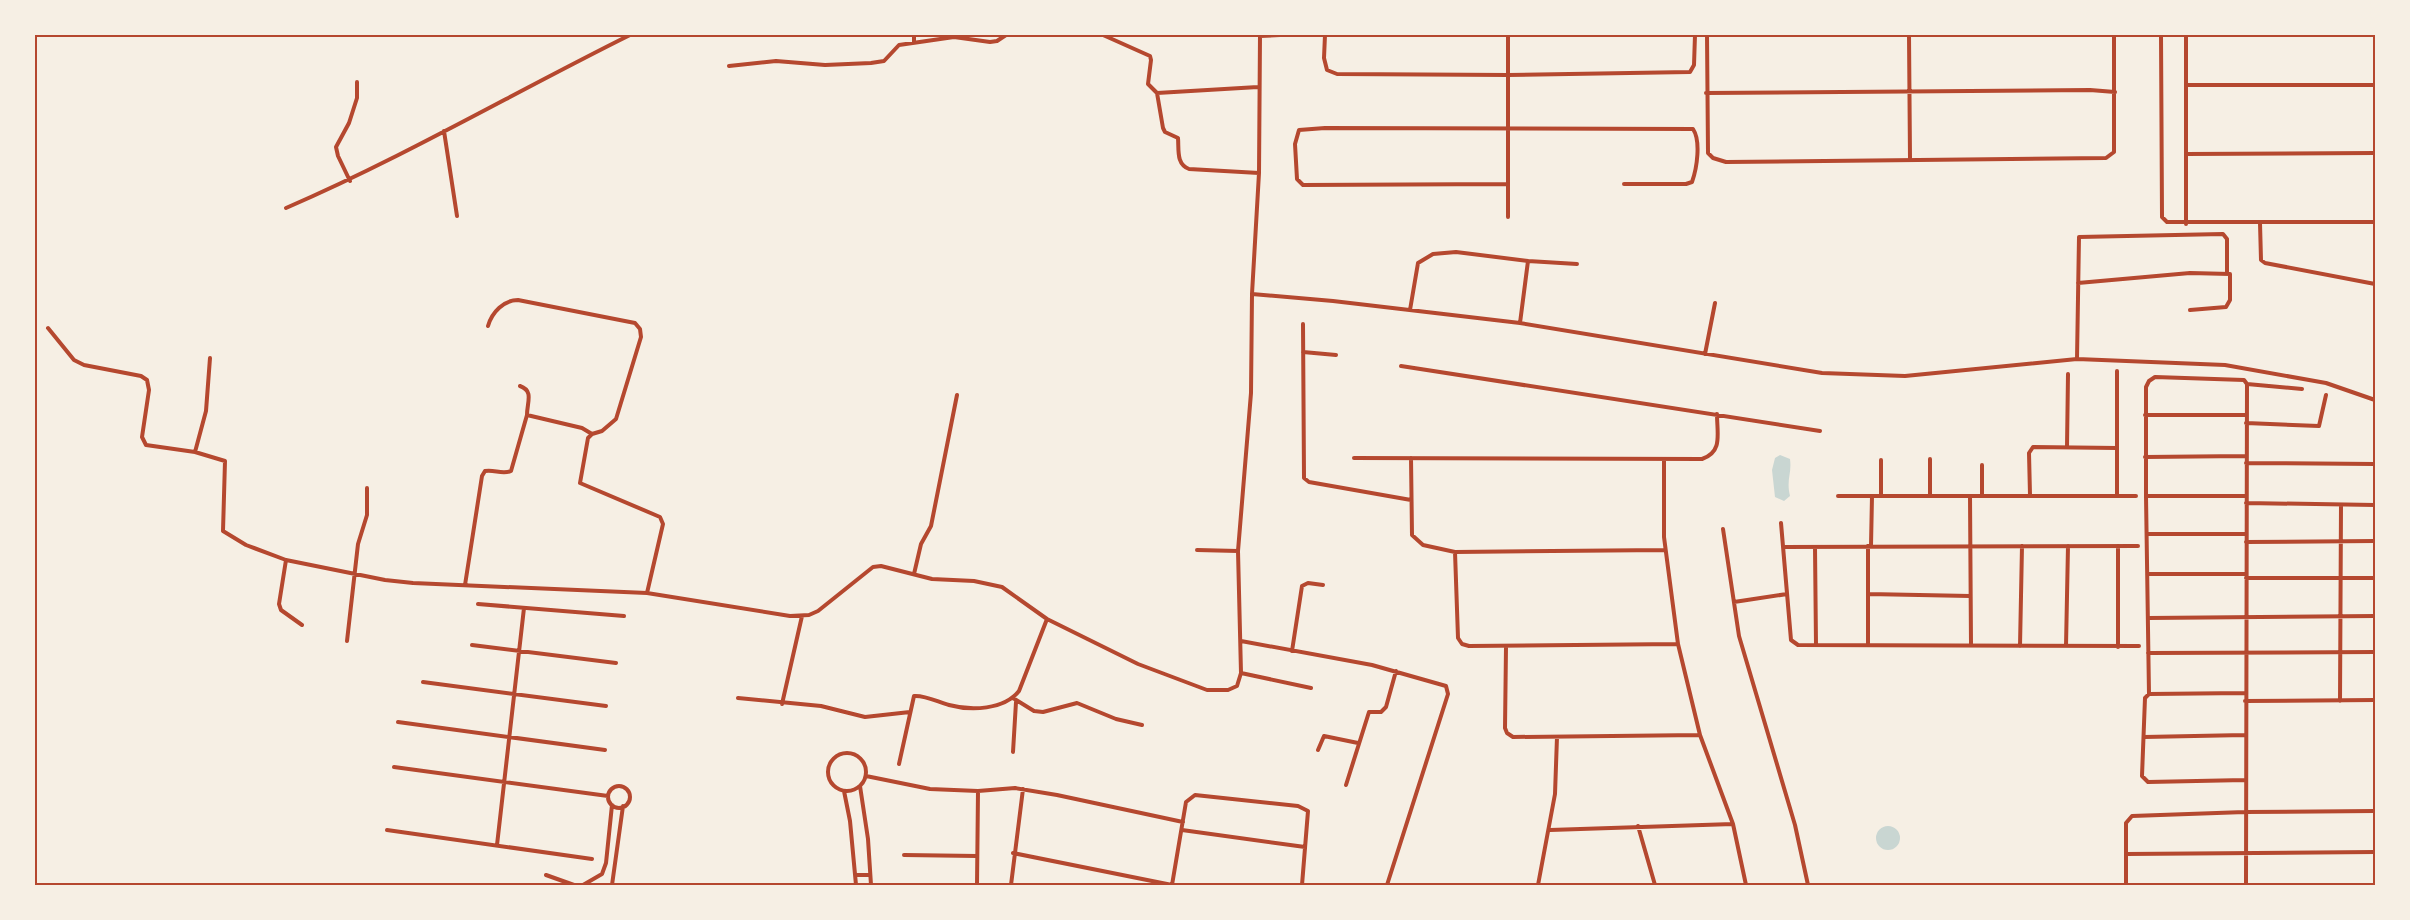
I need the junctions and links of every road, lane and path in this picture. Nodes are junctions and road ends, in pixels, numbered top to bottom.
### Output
1 (630, 35) edge
2 (914, 35) edge
3 (1006, 35) edge
4 (1103, 35) edge
5 (1260, 35) edge
6 (1280, 35) edge
7 (1325, 35) edge
8 (1508, 35) edge
9 (1695, 35) edge
10 (1707, 35) edge
11 (1909, 35) edge
12 (2114, 35) edge
13 (2161, 35) edge
14 (2186, 35) edge
15 (954, 36) edge
16 (914, 43) junction
17 (730, 66) dead end
18 (1508, 75) junction
19 (357, 82) dead end
20 (2186, 85) junction
21 (2375, 85) edge
22 (1258, 87) junction
23 (1909, 91) junction
24 (2115, 92) junction
25 (1157, 93) junction
26 (1706, 93) junction
27 (1508, 130) junction
28 (444, 131) junction
29 (2375, 153) edge
30 (2186, 154) junction
31 (1910, 160) junction
32 (1259, 173) junction
33 (350, 181) junction
34 (1508, 184) junction
35 (1624, 184) dead end
36 (286, 208) dead end
37 (457, 216) dead end
38 (1508, 217) dead end
39 (2375, 222) edge
40 (2260, 223) junction
41 (2186, 224) junction
42 (1528, 261) junction
43 (1577, 264) dead end
44 (2226, 272) junction
45 (2078, 283) junction
46 (2375, 284) edge
47 (1252, 294) junction
48 (1716, 303) dead end
49 (1410, 310) junction
50 (2190, 310) dead end
51 (1520, 323) junction
52 (1303, 324) dead end
53 (488, 326) dead end
54 (48, 328) dead end
55 (1303, 352) junction
56 (1705, 354) junction
57 (1336, 355) dead end
58 (210, 358) dead end
59 (2077, 360) junction
60 (1401, 366) dead end
61 (2117, 371) dead end
62 (2068, 374) dead end
63 (2247, 384) junction
64 (520, 386) dead end
65 (2302, 389) dead end
66 (957, 395) dead end
67 (2326, 395) dead end
68 (2375, 400) edge
69 (1717, 414) junction
70 (527, 415) junction
71 (2146, 415) junction
72 (2246, 415) junction
73 (2246, 423) junction
74 (1820, 431) dead end
75 (592, 434) junction
76 (2067, 447) junction
77 (2117, 448) junction
78 (195, 452) junction
79 (2246, 456) junction
80 (2145, 457) junction
81 (1354, 458) dead end
82 (1411, 458) junction
83 (1664, 459) junction
84 (1930, 459) dead end
85 (1881, 460) dead end
86 (2246, 463) junction
87 (2375, 464) edge
88 (1982, 465) dead end
89 (368, 488) dead end
90 (2030, 495) junction
91 (1838, 496) dead end
92 (1872, 496) junction
93 (1881, 496) junction
94 (1930, 496) junction
95 (1970, 496) junction
96 (1982, 496) junction
97 (2117, 496) junction
98 (2136, 496) dead end
99 (2146, 496) junction
100 (2246, 496) junction
101 (1411, 500) junction
102 (2246, 503) junction
103 (2340, 505) junction
104 (2375, 505) edge
105 (1781, 523) dead end
106 (1723, 529) dead end
107 (2148, 534) junction
108 (2246, 534) junction
109 (2340, 541) junction
110 (2375, 541) edge
111 (2246, 542) junction
112 (1869, 546) junction
113 (1970, 546) junction
114 (2022, 546) junction
115 (2068, 546) junction
116 (2118, 546) junction
117 (2138, 546) dead end
118 (1784, 547) junction
119 (1816, 547) junction
120 (1198, 550) dead end
121 (1665, 550) junction
122 (1238, 551) junction
123 (1455, 552) junction
124 (286, 560) junction
125 (355, 573) junction
126 (914, 574) junction
127 (2147, 574) junction
128 (2246, 576) junction
129 (2340, 578) junction
130 (2375, 578) edge
131 (464, 585) junction
132 (1323, 585) dead end
133 (647, 593) junction
134 (1787, 594) junction
135 (1868, 594) junction
136 (1970, 596) junction
137 (1734, 602) junction
138 (478, 604) dead end
139 (524, 608) junction
140 (624, 616) dead end
141 (802, 616) junction
142 (2246, 616) junction
143 (2340, 616) junction
144 (2375, 616) edge
145 (2148, 618) junction
146 (1047, 619) junction
147 (302, 625) dead end
148 (348, 641) dead end
149 (1241, 641) junction
150 (1678, 644) junction
151 (472, 645) dead end
152 (1816, 645) junction
153 (1868, 645) junction
154 (1971, 645) junction
155 (2020, 646) junction
156 (2066, 646) junction
157 (2139, 646) dead end
158 (1506, 647) junction
159 (2118, 647) junction
160 (519, 651) junction
161 (1292, 651) junction
162 (2340, 651) junction
163 (2375, 652) edge
164 (2148, 653) junction
165 (2246, 653) junction
166 (616, 663) dead end
167 (1396, 671) junction
168 (1241, 673) junction
169 (423, 682) dead end
170 (1311, 688) dead end
171 (2246, 693) junction
172 (514, 694) junction
173 (2149, 694) junction
174 (738, 698) dead end
175 (1015, 700) junction
176 (2375, 700) edge
177 (2246, 701) junction
178 (2340, 701) junction
179 (782, 704) junction
180 (606, 706) dead end
181 (910, 712) junction
182 (398, 722) dead end
183 (1142, 725) dead end
184 (1700, 735) junction
185 (2246, 735) junction
186 (509, 737) junction
187 (1557, 737) junction
188 (2144, 737) junction
189 (1358, 743) junction
190 (605, 750) dead end
191 (1318, 750) dead end
192 (1012, 752) dead end
193 (899, 764) dead end
194 (394, 767) dead end
195 (866, 776) junction
196 (2245, 780) junction
197 (504, 782) junction
198 (860, 786) junction
199 (1346, 786) dead end
200 (1023, 789) junction
201 (844, 791) junction
202 (978, 791) junction
203 (608, 796) junction
204 (612, 805) junction
205 (623, 806) junction
206 (2375, 811) edge
207 (2245, 812) junction
208 (1183, 822) junction
209 (1733, 824) junction
210 (1638, 826) junction
211 (387, 830) dead end
212 (1182, 830) junction
213 (1550, 830) junction
214 (497, 845) junction
215 (1305, 847) junction
216 (2245, 852) junction
217 (2375, 852) edge
218 (1013, 853) junction
219 (2126, 854) junction
220 (904, 855) dead end
221 (977, 856) junction
222 (592, 858) dead end
223 (870, 875) junction
224 (546, 876) dead end
225 (855, 876) junction
226 (574, 885) edge
227 (583, 885) edge
228 (612, 885) edge
229 (856, 885) edge
230 (871, 885) edge
231 (977, 885) edge
232 (1011, 885) edge
233 (1172, 885) edge
234 (1302, 885) edge
235 (1387, 885) edge
236 (1538, 885) edge
237 (1655, 885) edge
238 (1746, 885) edge
239 (1808, 885) edge
240 (2126, 885) edge
241 (2246, 885) edge

1 - 28 street
2 - 16 street
3 - 15 street
4 - 25 street
5 - 6 street
5 - 22 street
7 - 18 street
8 - 18 street
9 - 18 street
10 - 26 street
11 - 23 street
12 - 24 street
13 - 41 street
14 - 20 street
15 - 16 street
16 - 17 street
18 - 27 street
19 - 33 street
20 - 21 street
20 - 30 street
22 - 25 street
22 - 32 street
23 - 24 street
23 - 26 street
23 - 31 street
24 - 31 street
25 - 32 street
26 - 31 street
27 - 34 street
27 - 34 street
27 - 35 street
28 - 33 street
28 - 37 street
29 - 30 street
30 - 41 street
32 - 47 street
33 - 36 street
34 - 38 street
39 - 40 street
40 - 41 street
40 - 46 street
42 - 43 street
42 - 49 street
42 - 51 street
44 - 45 street
44 - 45 street
44 - 50 street
45 - 59 street
47 - 49 street
47 - 122 street
48 - 56 street
49 - 51 street
51 - 56 street
52 - 55 street
53 - 75 street
54 - 78 street
55 - 57 street
55 - 101 street
56 - 59 street
58 - 78 street
59 - 68 street
60 - 69 street
61 - 77 street
62 - 76 street
63 - 65 street
63 - 71 street
63 - 72 street
64 - 70 street
66 - 126 street
67 - 73 street
69 - 74 street
69 - 83 street
70 - 75 street
70 - 131 street
71 - 72 street
71 - 80 street
72 - 73 street
73 - 79 street
75 - 133 street
76 - 77 street
76 - 90 street
77 - 97 street
78 - 124 street
79 - 80 street
79 - 86 street
80 - 99 street
81 - 82 street
82 - 83 street
82 - 101 street
83 - 121 street
84 - 94 street
85 - 93 street
86 - 87 street
86 - 100 street
88 - 96 street
89 - 125 street
90 - 96 street
90 - 97 street
91 - 92 street
92 - 93 street
92 - 112 street
93 - 94 street
94 - 95 street
95 - 96 street
95 - 113 street
97 - 98 street
99 - 100 street
99 - 107 street
100 - 102 street
101 - 123 street
102 - 103 street
102 - 108 street
103 - 104 street
103 - 109 street
105 - 118 street
106 - 137 street
107 - 108 street
107 - 127 street
108 - 111 street
109 - 110 street
109 - 111 street
109 - 129 street
111 - 128 street
112 - 113 street
112 - 119 street
112 - 135 street
113 - 114 street
113 - 136 street
114 - 115 street
114 - 155 street
115 - 116 street
115 - 156 street
116 - 117 street
116 - 159 street
118 - 119 street
118 - 134 street
119 - 152 street
120 - 122 street
121 - 123 street
121 - 150 street
122 - 149 street
123 - 158 street
124 - 125 street
124 - 147 street
125 - 131 street
125 - 148 street
126 - 141 street
126 - 146 street
127 - 128 street
127 - 145 street
128 - 129 street
128 - 142 street
129 - 130 street
129 - 143 street
131 - 133 street
132 - 161 street
133 - 141 street
134 - 137 street
134 - 152 street
135 - 136 street
135 - 153 street
136 - 154 street
137 - 239 street
138 - 139 street
139 - 140 street
139 - 160 street
141 - 179 street
142 - 143 street
142 - 145 street
142 - 165 street
143 - 144 street
143 - 162 street
145 - 164 street
146 - 168 street
146 - 175 street
149 - 161 street
149 - 168 street
150 - 158 street
150 - 184 street
151 - 160 street
152 - 153 street
153 - 154 street
154 - 155 street
155 - 156 street
156 - 159 street
157 - 159 street
158 - 187 street
160 - 166 street
160 - 172 street
161 - 167 street
162 - 163 street
162 - 165 street
162 - 178 street
164 - 165 street
164 - 173 street
165 - 171 street
167 - 189 street
167 - 235 street
168 - 170 street
169 - 172 street
171 - 173 street
171 - 177 street
172 - 180 street
172 - 186 street
173 - 188 street
174 - 179 street
175 - 181 street
175 - 183 street
175 - 192 street
176 - 178 street
177 - 178 street
177 - 185 street
179 - 181 street
181 - 193 street
182 - 186 street
184 - 187 street
184 - 209 street
185 - 188 street
185 - 196 street
186 - 190 street
186 - 197 street
187 - 213 street
188 - 196 street
189 - 191 street
189 - 199 street
194 - 197 street
195 - 198 street
195 - 201 street
195 - 202 street
196 - 207 street
197 - 203 street
197 - 214 street
198 - 201 street
198 - 223 street
200 - 202 street
200 - 208 street
200 - 218 street
201 - 225 street
202 - 221 street
203 - 204 street
203 - 205 street
204 - 205 street
204 - 227 street
205 - 228 street
206 - 207 street
207 - 216 street
207 - 219 street
208 - 212 street
208 - 215 street
209 - 210 street
209 - 238 street
210 - 213 street
210 - 237 street
211 - 214 street
212 - 215 street
212 - 233 street
213 - 236 street
214 - 222 street
215 - 234 street
216 - 217 street
216 - 219 street
216 - 241 street
218 - 232 street
218 - 233 street
219 - 240 street
220 - 221 street
221 - 231 street
223 - 225 street
223 - 230 street
224 - 226 street
225 - 229 street

